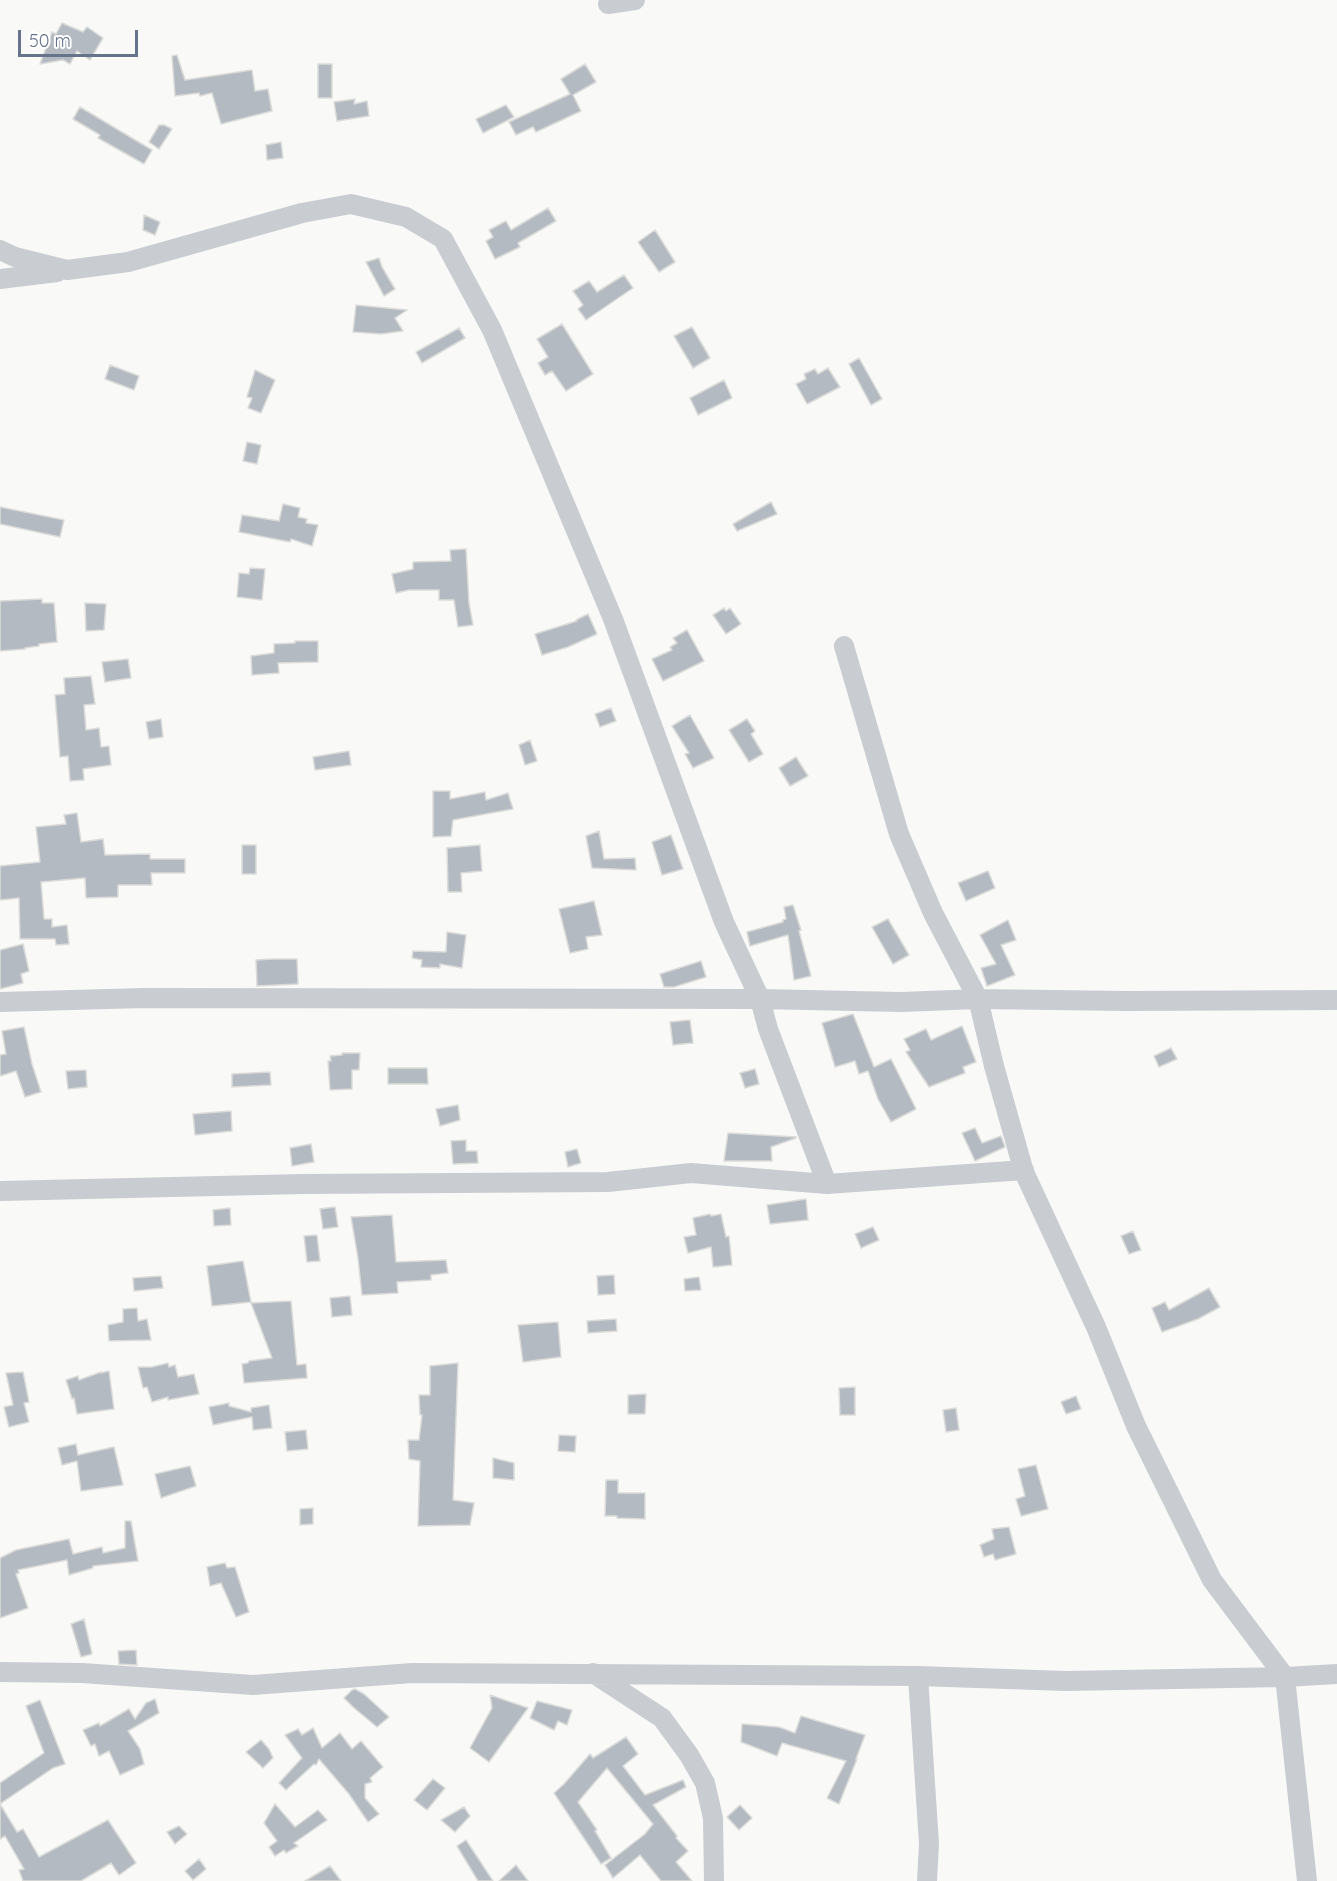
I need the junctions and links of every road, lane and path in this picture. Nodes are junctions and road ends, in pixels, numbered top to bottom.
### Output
1 (636, 0) edge
2 (608, 4) dead end
3 (0, 250) edge
4 (67, 270) junction
5 (0, 279) edge
6 (844, 646) dead end
7 (760, 999) junction
8 (978, 999) junction
9 (1337, 1000) edge
10 (0, 1002) edge
11 (1024, 1170) junction
12 (828, 1184) junction
13 (0, 1191) edge
14 (0, 1672) edge
15 (593, 1673) junction
16 (1337, 1674) edge
17 (918, 1676) junction
18 (1285, 1677) junction
19 (714, 1881) edge
20 (927, 1881) edge
21 (1307, 1881) edge

1 - 2 street
3 - 4 street
4 - 5 street
4 - 7 street
6 - 8 street
7 - 8 street
7 - 10 street
7 - 12 street
8 - 9 street
8 - 11 street
11 - 12 street
11 - 18 street
12 - 13 street
14 - 15 street
15 - 17 street
15 - 19 street
16 - 18 street
17 - 18 street
17 - 20 street
18 - 21 street

